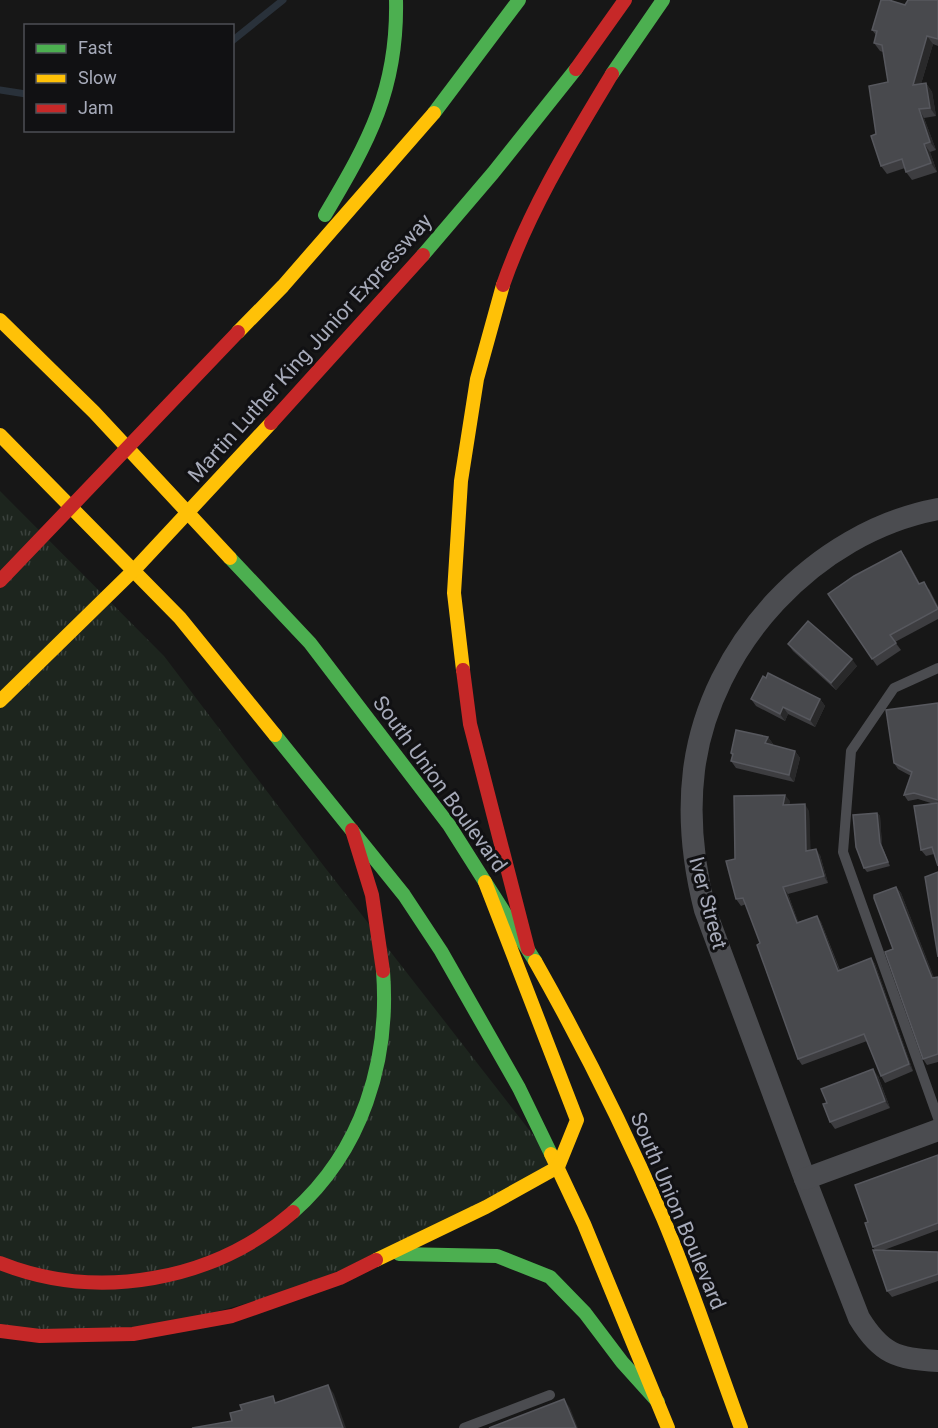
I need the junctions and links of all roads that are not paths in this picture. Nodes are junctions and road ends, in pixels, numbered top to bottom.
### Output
1 (396, 0) edge
2 (519, 0) edge
3 (625, 0) edge
4 (663, 0) edge
5 (283, 286) junction
6 (0, 320) edge
7 (0, 435) edge
8 (938, 509) edge
9 (0, 581) edge
10 (938, 668) edge
11 (0, 701) edge
12 (352, 830) junction
13 (485, 882) junction
14 (528, 949) junction
15 (938, 1118) edge
16 (938, 1130) edge
17 (558, 1167) junction
18 (805, 1179) junction
19 (388, 1254) junction
20 (0, 1263) edge
21 (0, 1331) edge
22 (938, 1361) edge
23 (550, 1395) dead end
24 (658, 1402) junction
25 (464, 1428) edge
26 (668, 1428) edge
27 (741, 1428) edge

1 - 5 main road
2 - 5 main road
3 - 11 main road, Martin Luther King Junior Expressway
4 - 14 main road
5 - 9 main road
6 - 13 main road, South Union Boulevard
7 - 12 main road
8 - 18 street, Iver Street
10 - 15 lane
12 - 17 main road
12 - 20 main road
13 - 14 main road, South Union Boulevard
13 - 17 main road
14 - 27 main road, South Union Boulevard
16 - 18 street
17 - 19 main road
17 - 24 main road
18 - 22 street, Iver Street
19 - 21 main road
19 - 24 main road
23 - 25 lane
24 - 26 main road

